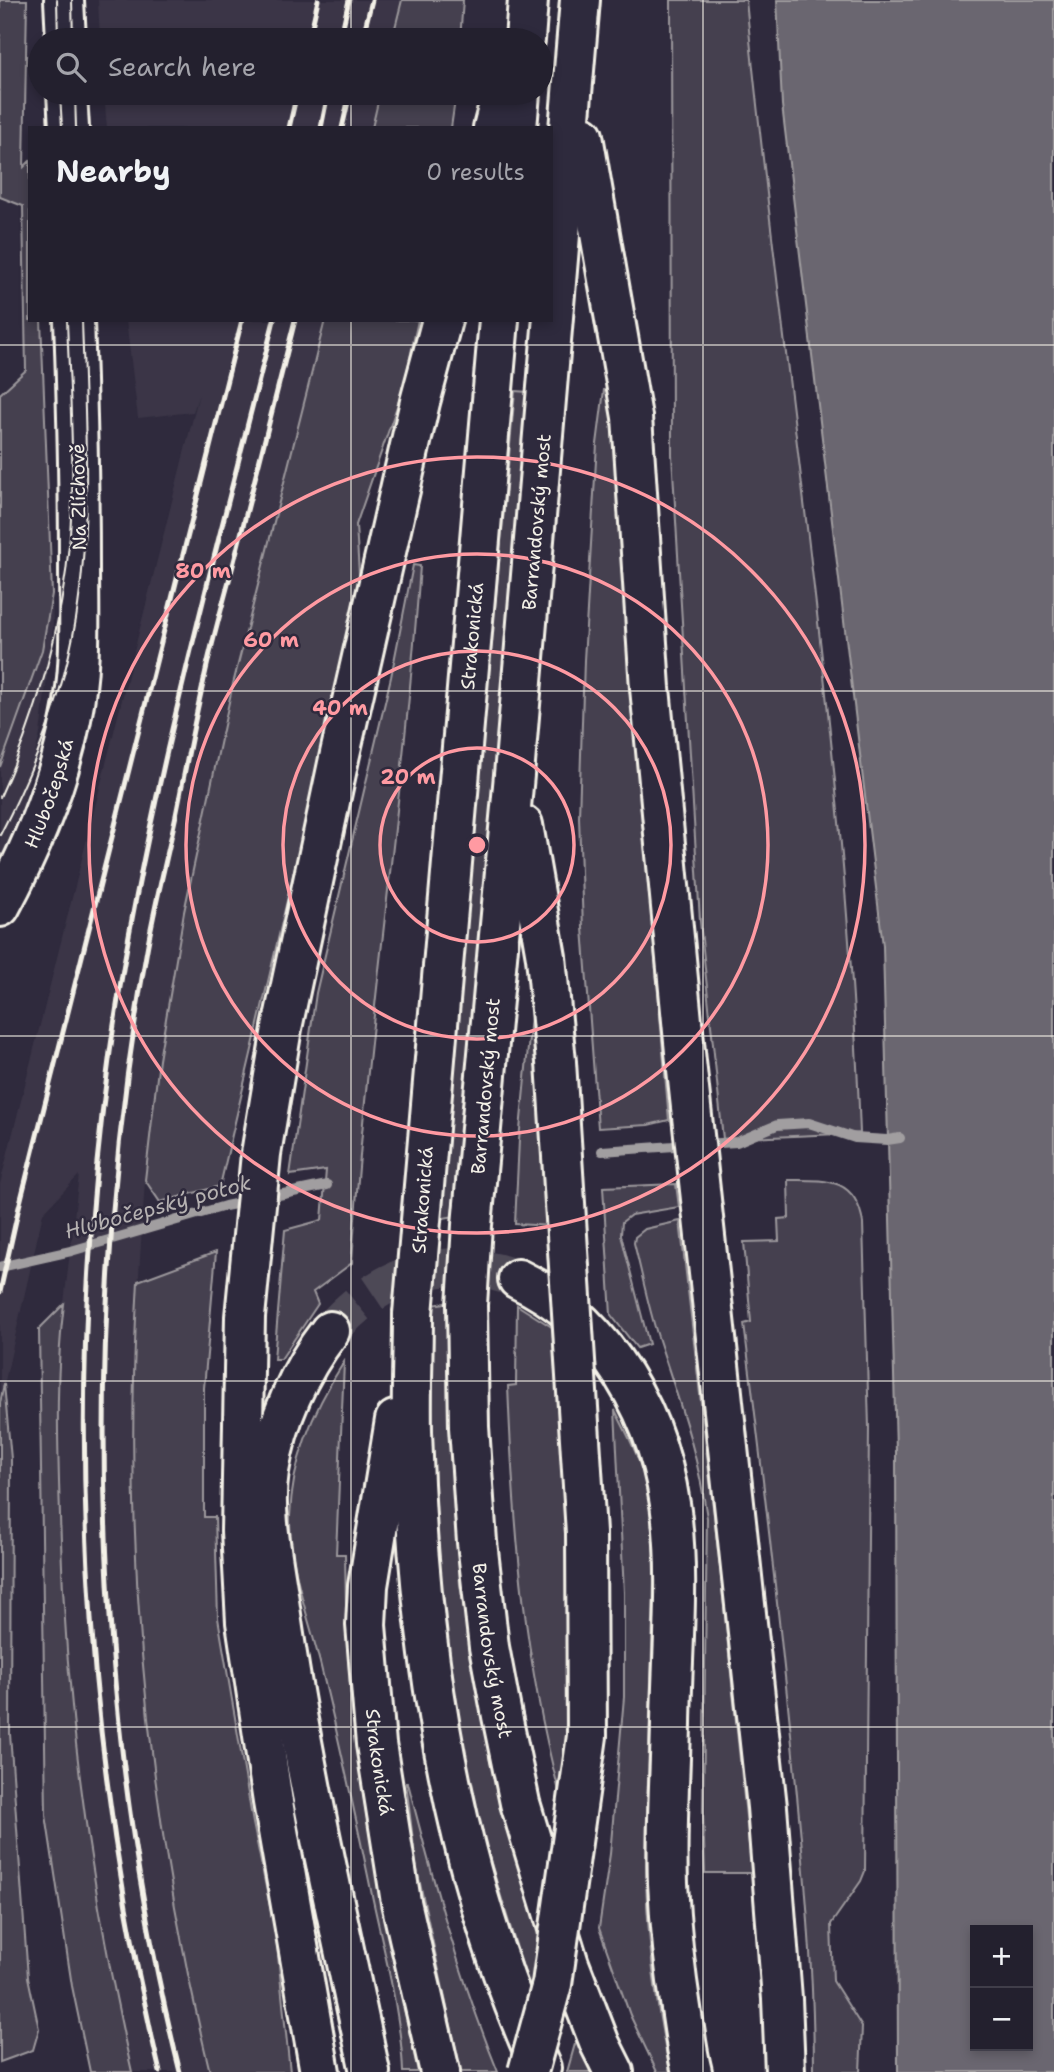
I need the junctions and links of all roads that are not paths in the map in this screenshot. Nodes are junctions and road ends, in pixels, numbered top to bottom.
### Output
1 (64, 0) edge
2 (528, 0) edge
3 (580, 0) edge
4 (65, 28) edge
5 (520, 28) edge
6 (526, 28) edge
7 (574, 84) junction
8 (68, 105) edge
9 (499, 105) edge
10 (519, 105) edge
11 (69, 126) edge
12 (494, 126) edge
13 (517, 126) edge
14 (75, 322) edge
15 (441, 322) edge
16 (499, 322) edge
17 (78, 673) joint
18 (514, 775) junction
19 (0, 907) edge
20 (518, 1279) tunnel mouth
21 (413, 1314) junction
22 (330, 1331) tunnel mouth
23 (267, 1508) junction
24 (273, 1802) junction
25 (318, 2058) edge
26 (370, 2072) edge
27 (440, 2072) edge
28 (528, 2072) edge
29 (543, 2072) edge
30 (614, 2072) edge
31 (692, 2072) edge
32 (785, 2072) edge

1 - 4 main road
2 - 5 main road
2 - 6 main road
3 - 7 main road
7 - 18 main road, Barrandovský most
7 - 32 main road
8 - 11 main road
9 - 12 main road
10 - 13 main road
14 - 17 main road, Na Zlíchově
15 - 24 main road
16 - 21 main road, Strakonická, bridge
17 - 19 main road, Hlubočepská
18 - 28 main road, bridge
18 - 30 main road, Barrandovský most
20 - 31 main road
21 - 27 main road, Strakonická
21 - 29 main road
22 - 23 main road
23 - 24 main road
23 - 26 main road
24 - 25 main road

